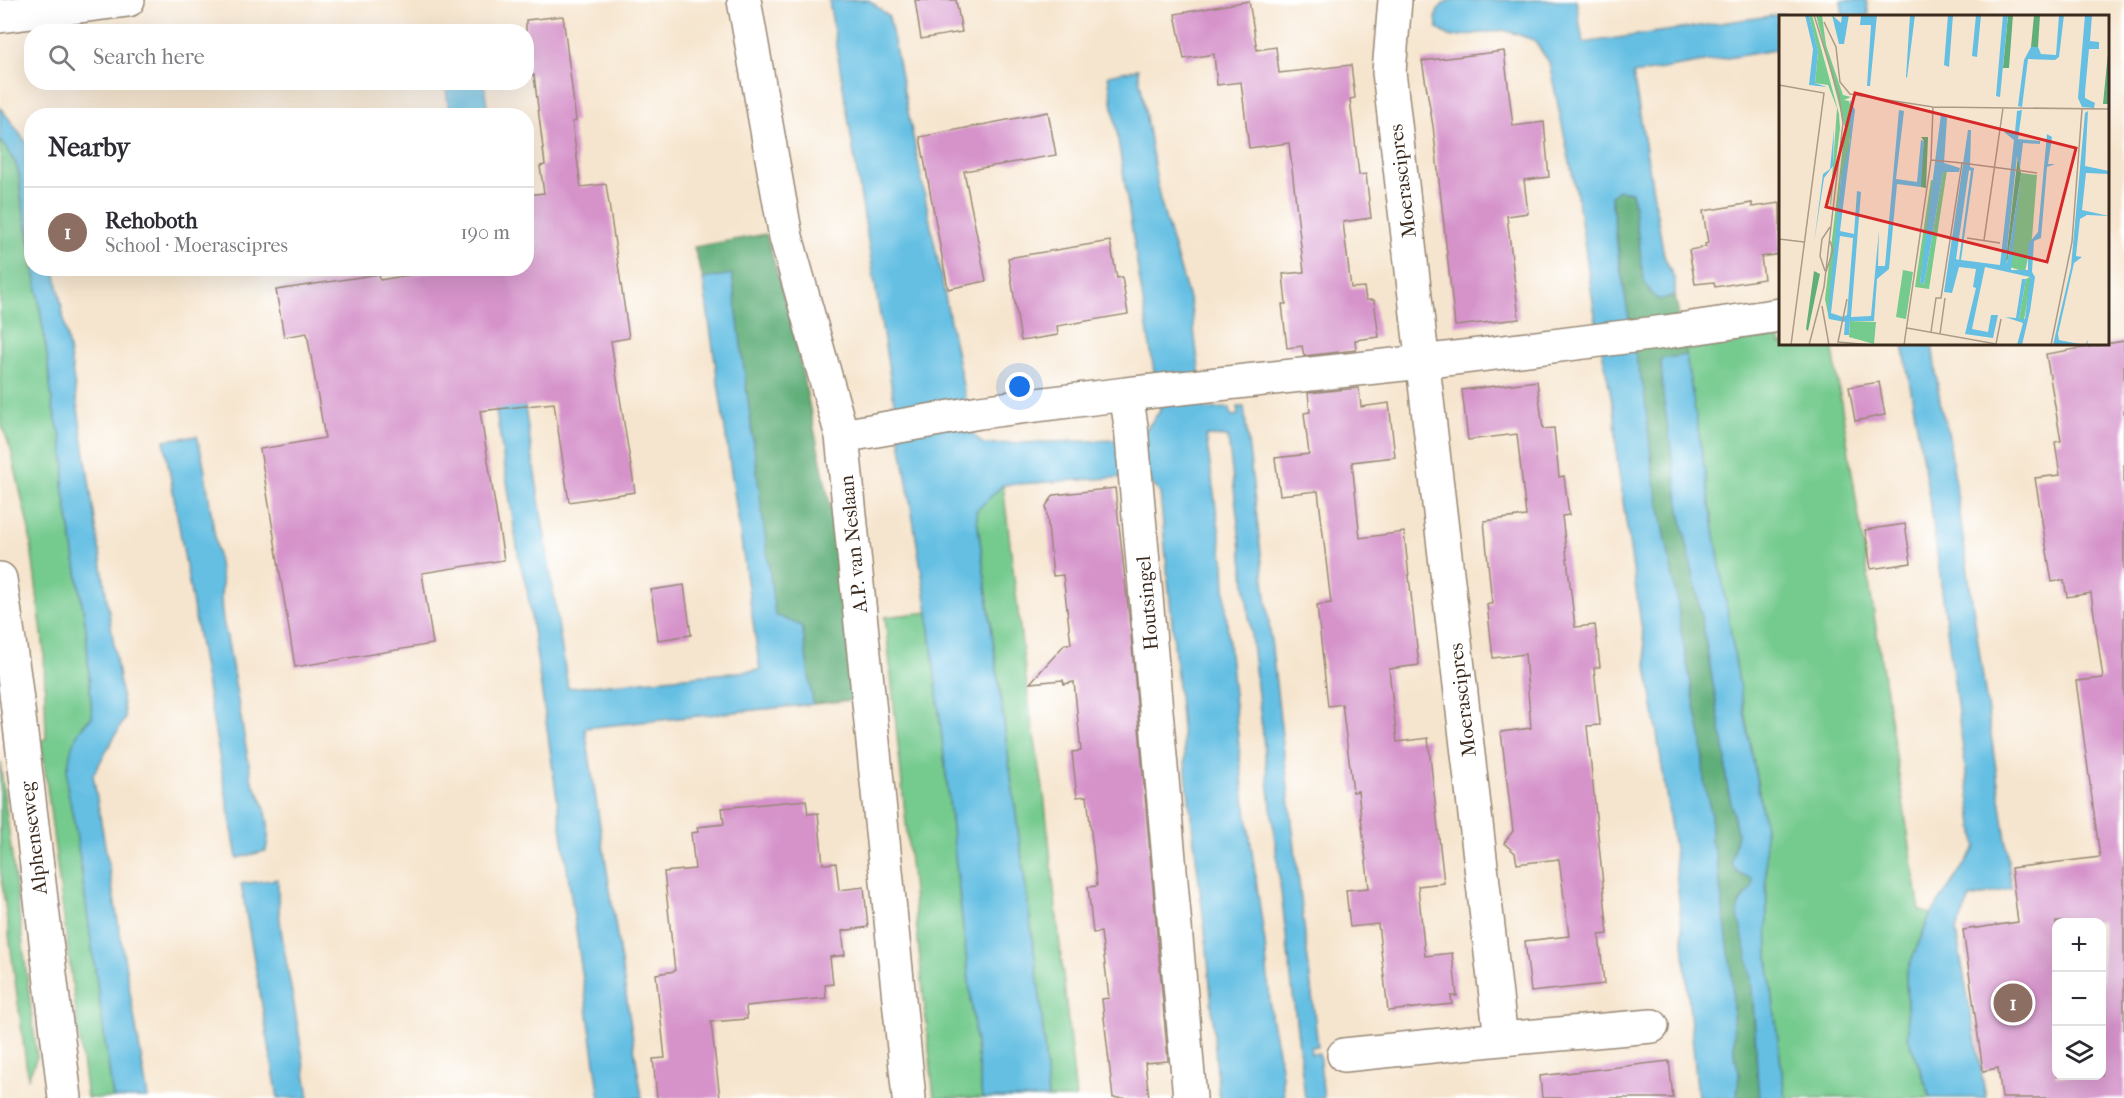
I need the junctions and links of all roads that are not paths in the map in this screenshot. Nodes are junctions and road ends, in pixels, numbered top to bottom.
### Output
1 (128, 0) edge
2 (744, 0) edge
3 (1395, 0) edge
4 (0, 15) edge
5 (1779, 315) edge
6 (1422, 362) junction
7 (1137, 393) junction
8 (842, 436) junction
9 (0, 579) edge
10 (1652, 1026) dead end
11 (1501, 1039) junction
12 (1344, 1055) dead end
13 (64, 1098) edge
14 (909, 1098) edge
15 (1190, 1098) edge

1 - 4 street
2 - 8 street, A.P. van Neslaan
3 - 6 street, Moerascipres
5 - 6 street
6 - 7 street
6 - 11 street, Moerascipres
7 - 8 street
7 - 15 street, Houtsingel
8 - 14 street, A.P. van Neslaan
9 - 13 street, Alphenseweg
10 - 11 street
11 - 12 street

